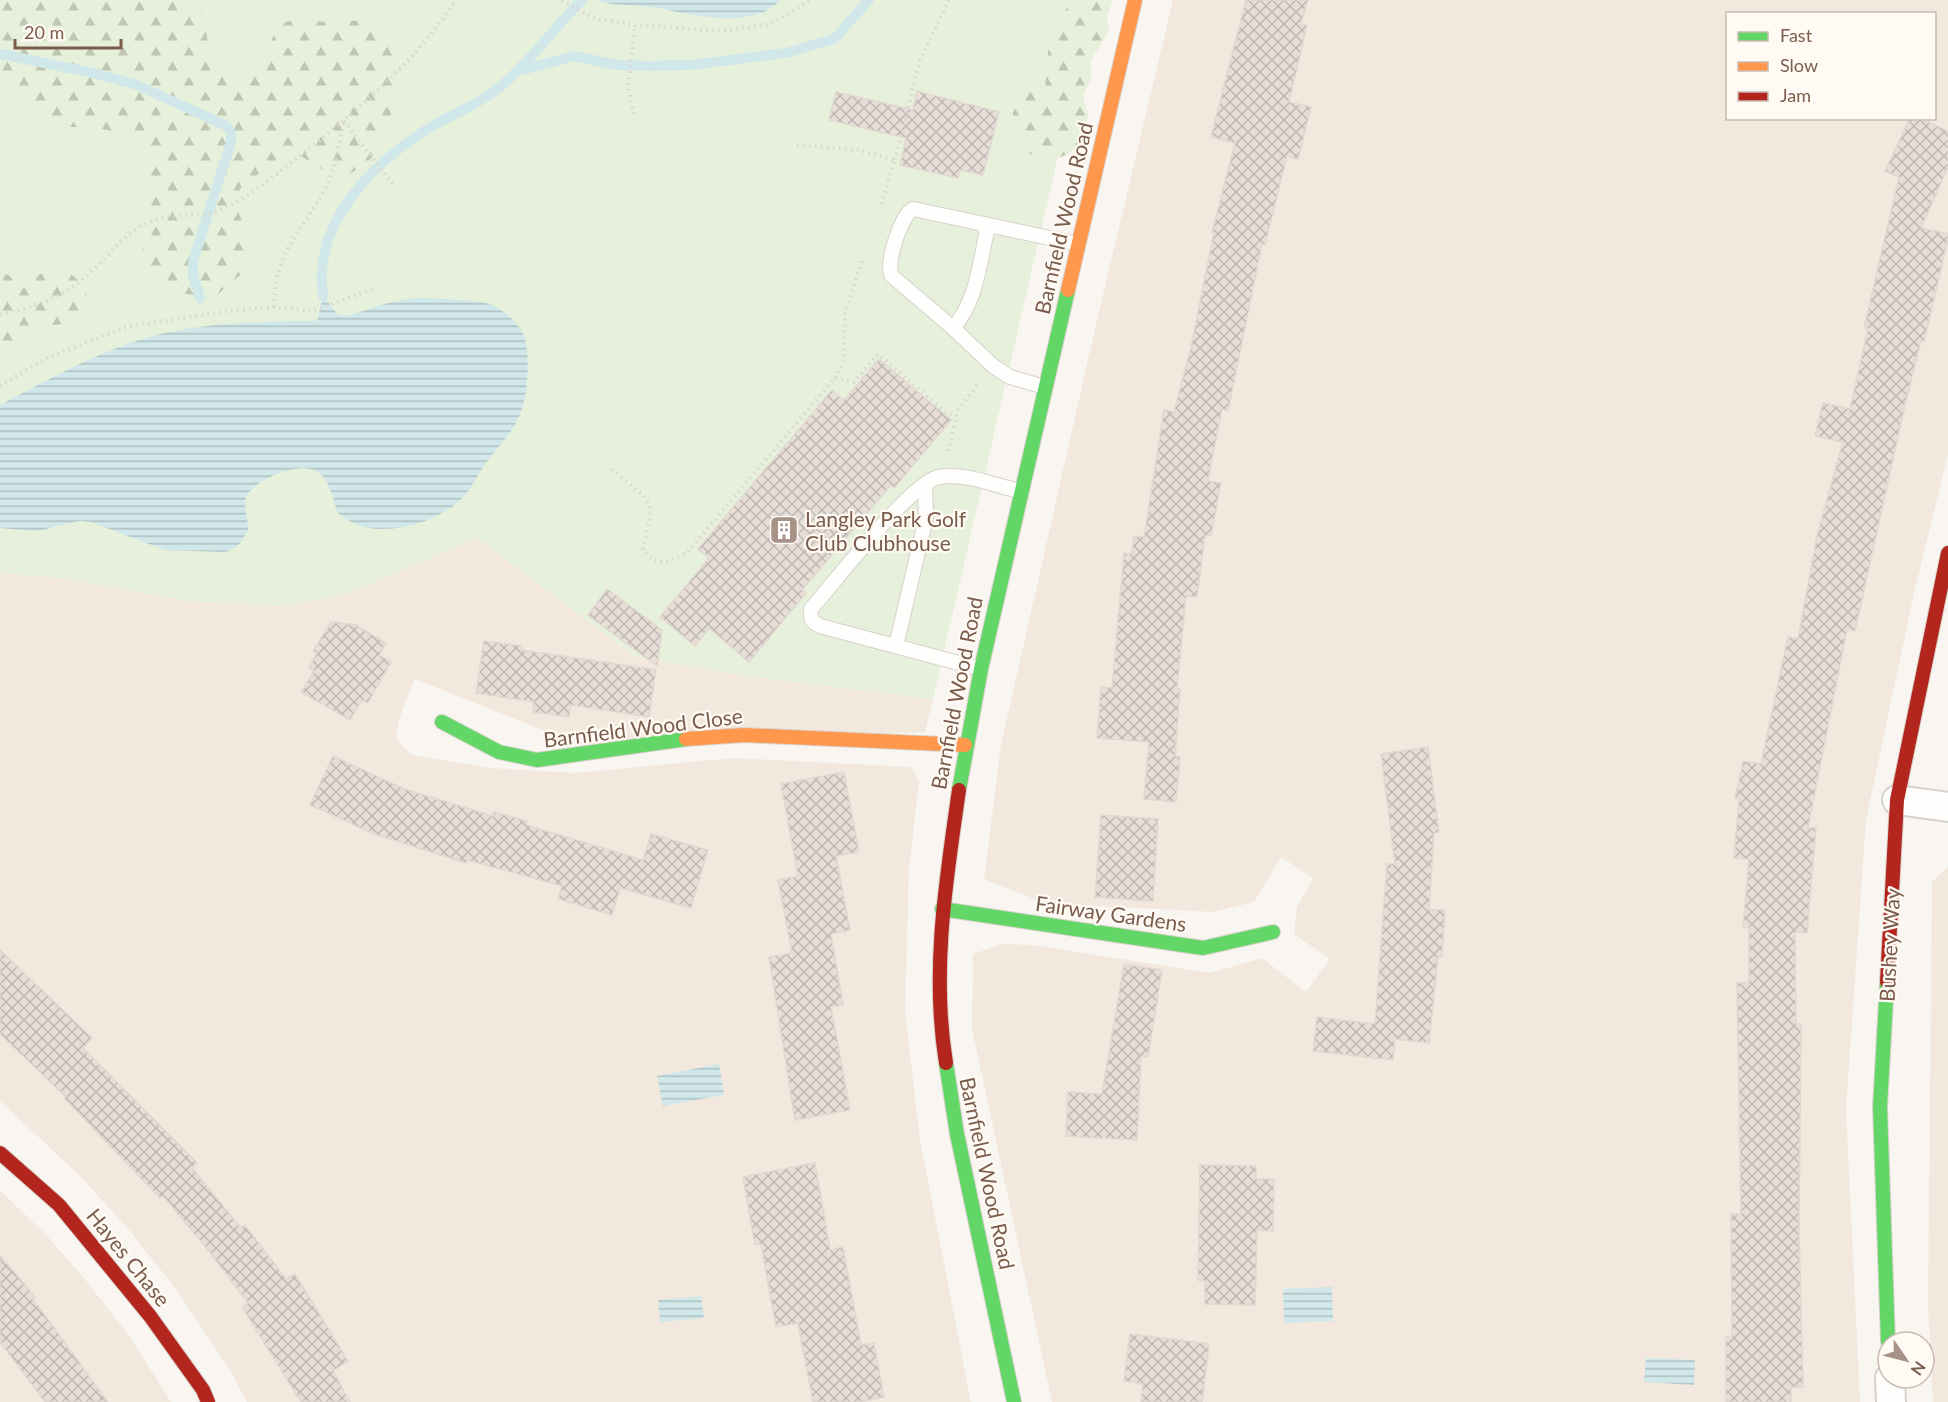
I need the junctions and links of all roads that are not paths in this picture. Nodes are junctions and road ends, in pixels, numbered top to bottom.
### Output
1 (1135, 0) edge
2 (983, 224) junction
3 (1078, 244) junction
4 (953, 328) junction
5 (1045, 387) junction
6 (925, 484) junction
7 (1020, 491) junction
8 (1948, 553) edge
9 (896, 646) junction
10 (981, 669) junction
11 (442, 722) dead end
12 (965, 745) junction
13 (1897, 800) junction
14 (1948, 807) edge
15 (942, 909) junction
16 (1273, 932) dead end
17 (0, 1152) edge
18 (1888, 1330) edge
19 (208, 1402) edge
20 (1014, 1402) edge

1 - 3 street, Barnfield Wood Road
2 - 3 lane
2 - 4 lane
2 - 4 lane
3 - 5 street, Barnfield Wood Road
4 - 5 lane
5 - 7 street, Barnfield Wood Road
6 - 7 lane
6 - 9 lane
6 - 9 lane
7 - 10 street, Barnfield Wood Road
8 - 13 street, Bushey Way
9 - 10 lane
10 - 12 street, Barnfield Wood Road
11 - 12 street, Barnfield Wood Close
12 - 15 street, Barnfield Wood Road
13 - 14 street
13 - 18 street, Bushey Way
15 - 16 street, Fairway Gardens
15 - 20 street, Barnfield Wood Road
17 - 19 street, Hayes Chase

